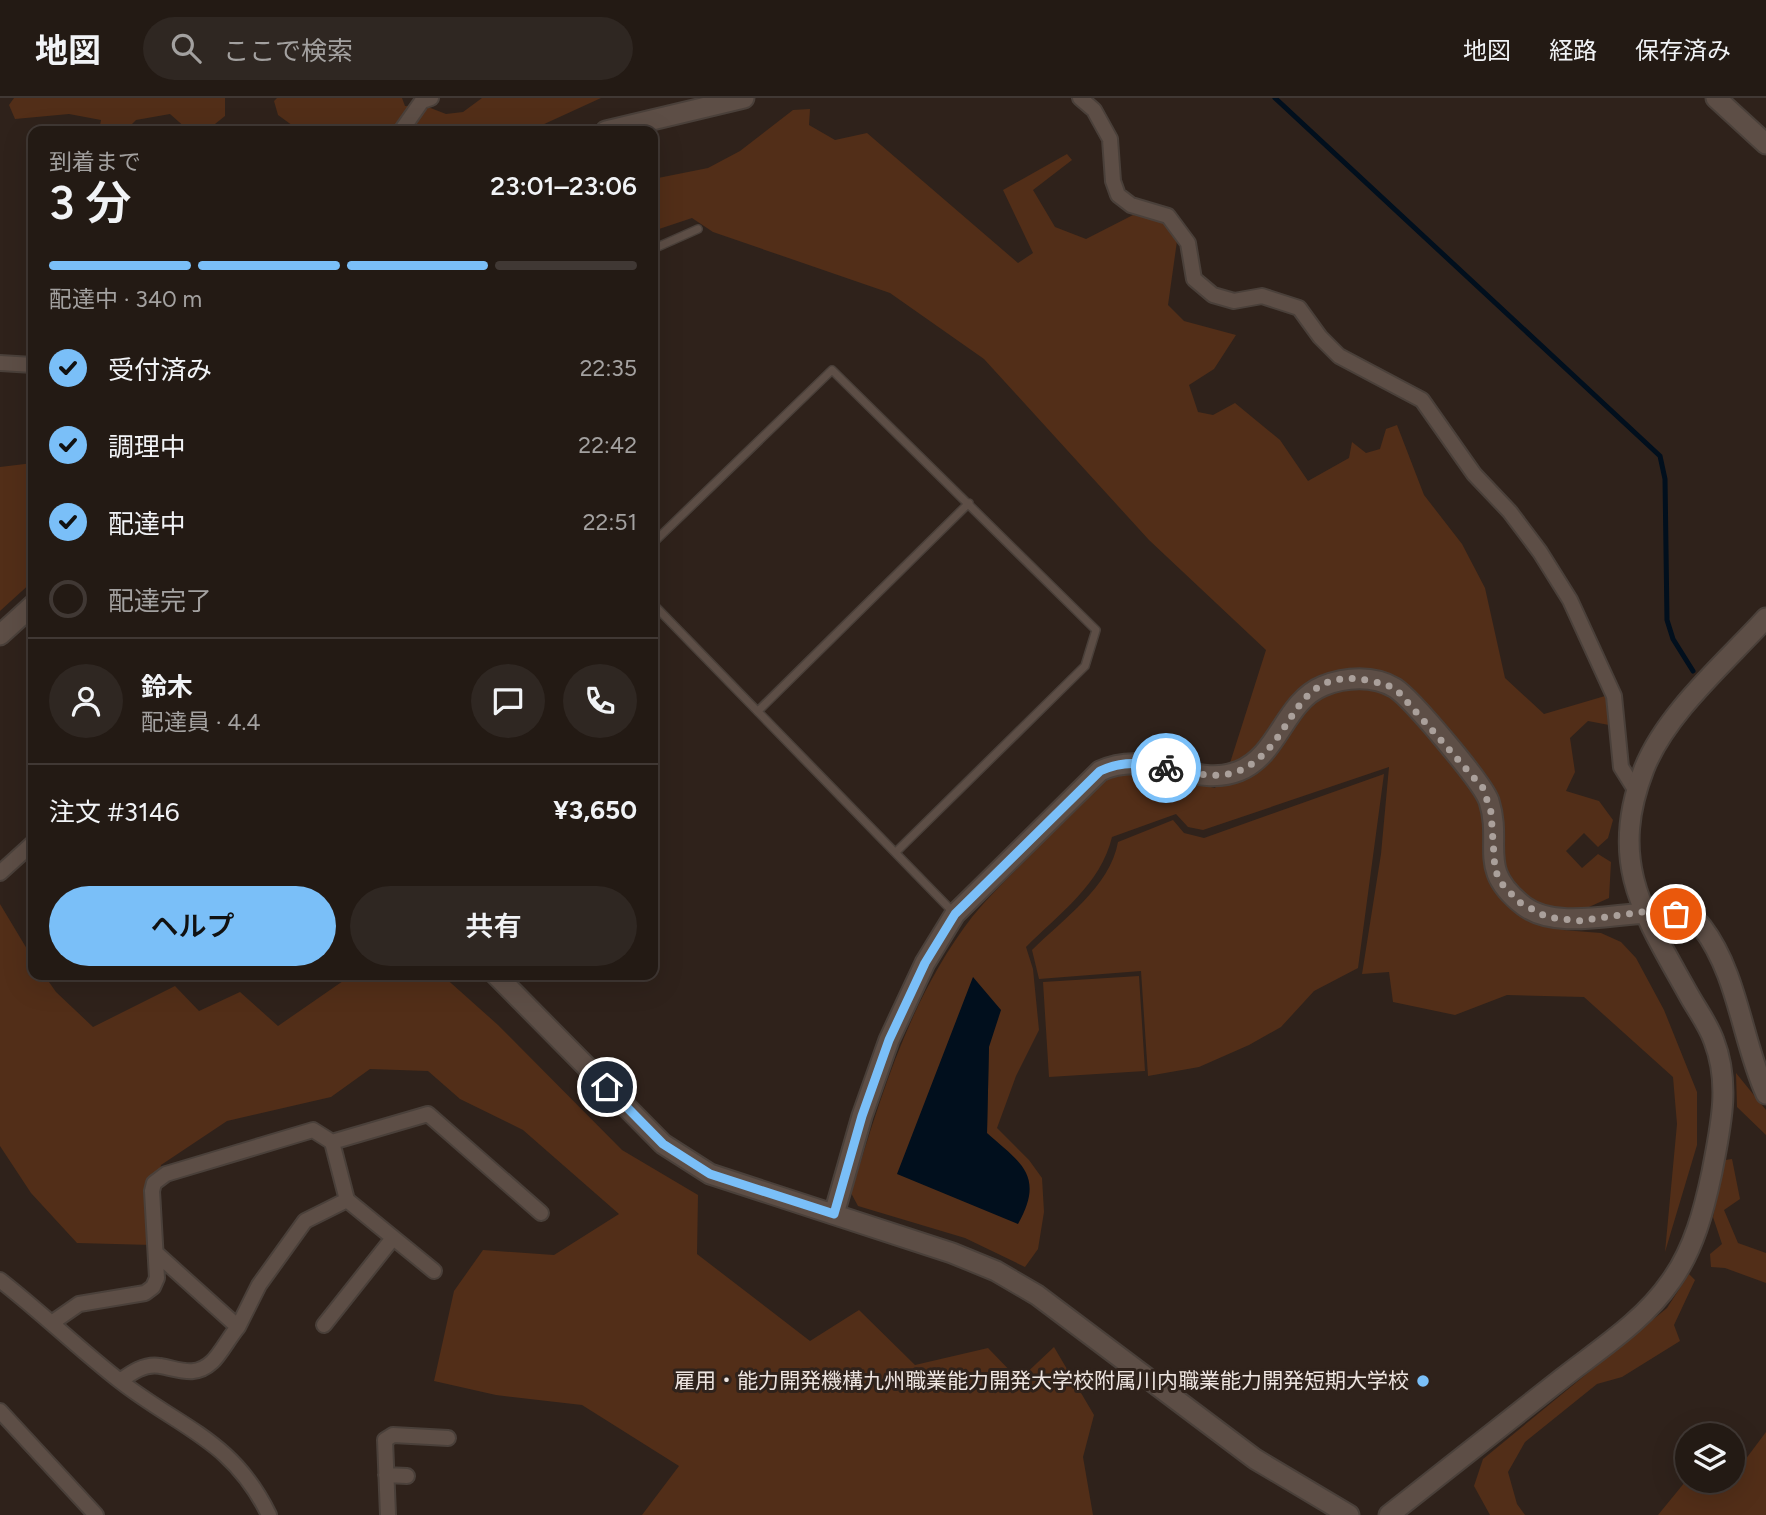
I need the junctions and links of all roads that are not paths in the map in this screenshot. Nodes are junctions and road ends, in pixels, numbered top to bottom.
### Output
1 (430, 98) edge
2 (744, 98) edge
3 (1080, 98) edge
4 (1716, 98) edge
5 (404, 126) edge
6 (627, 126) edge
7 (1766, 144) edge
8 (698, 229) dead end
9 (658, 247) edge
10 (0, 363) edge
11 (28, 365) edge
12 (969, 503) junction
13 (658, 538) edge
14 (658, 609) edge
15 (28, 610) edge
16 (1766, 618) edge
17 (0, 635) edge
18 (758, 711) junction
19 (1636, 791) junction
20 (28, 848) edge
21 (896, 852) junction
22 (0, 873) edge
23 (1642, 912) junction
24 (955, 914) junction
25 (501, 980) edge
26 (1766, 1094) edge
27 (332, 1142) junction
28 (347, 1200) junction
29 (541, 1213) dead end
30 (834, 1214) junction
31 (393, 1238) junction
32 (156, 1253) junction
33 (434, 1271) dead end
34 (0, 1280) edge
35 (53, 1322) junction
36 (324, 1325) dead end
37 (238, 1327) junction
38 (120, 1381) junction
39 (0, 1411) edge
40 (448, 1438) dead end
41 (386, 1475) junction
42 (407, 1476) dead end
43 (96, 1515) edge
44 (269, 1515) edge
45 (388, 1515) edge
46 (1349, 1515) edge
47 (1390, 1515) edge

1 - 5 street
2 - 6 street
3 - 19 street
4 - 7 street
8 - 9 lane
10 - 11 street
12 - 13 lane
12 - 18 lane
12 - 21 lane
14 - 18 lane
15 - 17 street
16 - 19 street
18 - 21 lane
19 - 23 street
20 - 22 street
21 - 24 lane
23 - 24 street
23 - 26 street
23 - 47 street
24 - 30 street
25 - 30 street
27 - 28 street
27 - 29 street
27 - 32 street
28 - 31 street
28 - 37 street
30 - 46 street
31 - 33 street
31 - 36 street
32 - 35 street
32 - 37 street
34 - 35 street
35 - 38 street
37 - 38 street
38 - 44 street
39 - 43 street
40 - 41 street
41 - 42 street
41 - 45 street

